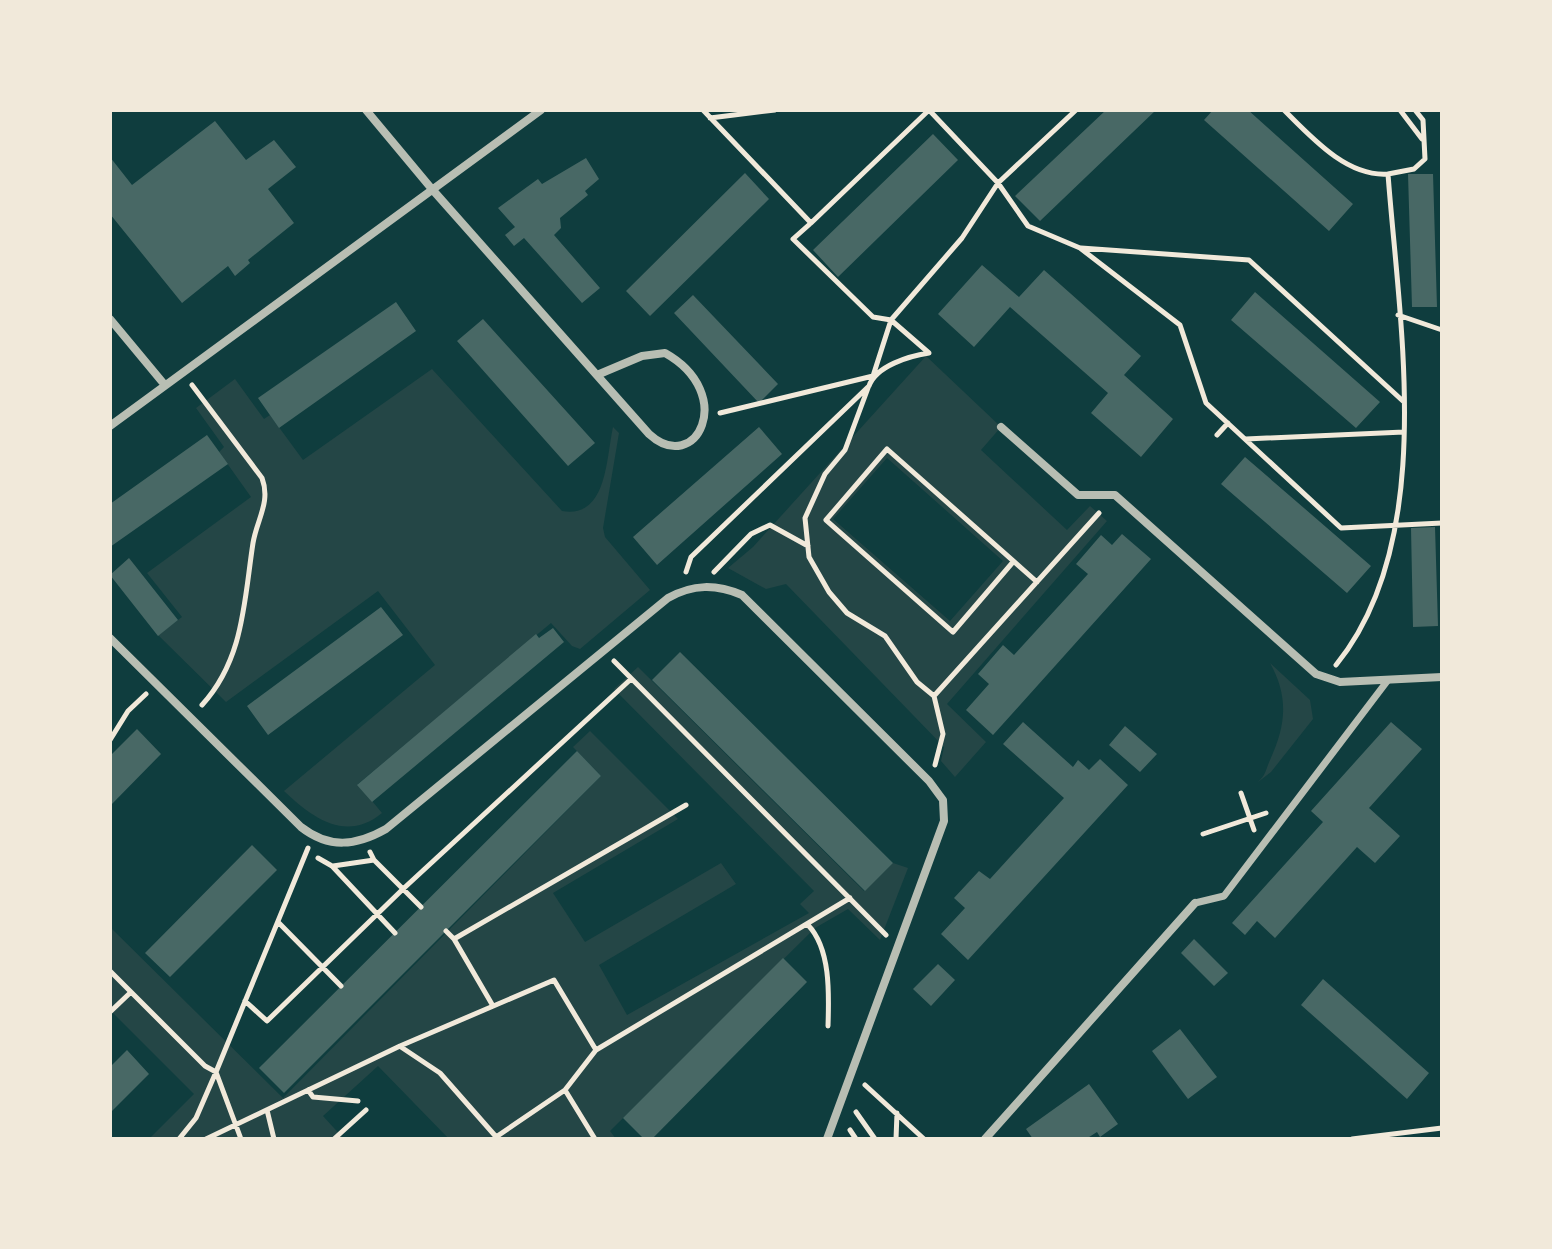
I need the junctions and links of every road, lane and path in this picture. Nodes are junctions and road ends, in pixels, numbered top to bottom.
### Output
1 (366, 110) edge
2 (541, 110) edge
3 (703, 110) edge
4 (775, 110) edge
5 (1076, 110) edge
6 (1284, 110) edge
7 (1400, 110) edge
8 (1415, 110) edge
9 (710, 118) junction
10 (1423, 140) junction
11 (1388, 174) junction
12 (998, 183) junction
13 (431, 188) junction
14 (811, 223) junction
15 (1080, 248) junction
16 (1398, 315) junction
17 (110, 319) edge
18 (891, 320) junction
19 (1442, 330) edge
20 (181, 371) junction
21 (597, 375) junction
22 (873, 376) junction
23 (164, 384) junction
24 (869, 386) junction
25 (1405, 402) junction
26 (707, 415) junction
27 (1228, 423) junction
28 (110, 426) edge
29 (1001, 427) dead end
30 (1404, 432) junction
31 (1217, 435) dead end
32 (1245, 439) junction
33 (1115, 495) junction
34 (1442, 523) edge
35 (1395, 525) junction
36 (808, 546) junction
37 (1013, 562) junction
38 (1037, 582) junction
39 (704, 586) junction
40 (680, 591) junction
41 (110, 638) edge
42 (602, 649) junction
43 (1442, 677) edge
44 (1325, 678) junction
45 (631, 679) junction
46 (1388, 680) junction
47 (156, 684) junction
48 (934, 696) junction
49 (190, 717) junction
50 (110, 740) edge
51 (929, 781) junction
52 (1241, 793) dead end
53 (1297, 802) junction
54 (686, 805) dead end
55 (1250, 818) junction
56 (1203, 834) dead end
57 (313, 836) junction
58 (365, 840) junction
59 (1261, 848) junction
60 (306, 852) junction
61 (374, 860) junction
62 (332, 866) junction
63 (403, 889) junction
64 (850, 898) junction
65 (1195, 903) joint
66 (421, 907) dead end
67 (377, 914) junction
68 (278, 922) junction
69 (808, 925) junction
70 (446, 931) dead end
71 (395, 933) dead end
72 (454, 939) junction
73 (884, 947) dead end
74 (323, 968) junction
75 (110, 971) edge
76 (341, 986) dead end
77 (131, 992) junction
78 (245, 1001) junction
79 (493, 1006) junction
80 (110, 1012) edge
81 (828, 1026) dead end
82 (400, 1046) junction
83 (596, 1050) junction
84 (216, 1072) junction
85 (308, 1090) junction
86 (565, 1090) junction
87 (358, 1101) dead end
88 (267, 1110) junction
89 (366, 1110) dead end
90 (856, 1112) junction
91 (897, 1112) junction
92 (238, 1124) junction
93 (1442, 1128) edge
94 (850, 1130) junction
95 (497, 1138) edge
96 (179, 1139) edge
97 (206, 1139) edge
98 (241, 1139) edge
99 (274, 1139) edge
100 (334, 1139) edge
101 (595, 1139) edge
102 (827, 1139) edge
103 (848, 1139) edge
104 (856, 1139) edge
105 (875, 1139) edge
106 (896, 1139) edge
107 (924, 1139) edge
108 (985, 1139) edge
109 (1352, 1139) edge

1 - 13 street
2 - 13 street
3 - 9 path
4 - 9 path
5 - 12 path
6 - 11 path
7 - 10 path
8 - 10 path
9 - 14 path
10 - 11 path
11 - 16 path
12 - 14 path
12 - 15 path
12 - 18 path
13 - 20 street
13 - 21 street
14 - 18 path
15 - 25 path
15 - 27 path
16 - 19 path
16 - 25 path
17 - 23 street
18 - 22 path
18 - 22 path
20 - 23 street
20 - 49 path
21 - 26 street
21 - 26 street
22 - 24 path
22 - 26 path
23 - 28 street
24 - 36 path
24 - 40 path
25 - 30 path
27 - 31 path
27 - 32 path
29 - 33 street
30 - 32 path
30 - 35 path
32 - 35 path
33 - 38 path
33 - 44 street
34 - 35 path
35 - 44 path
36 - 39 path
36 - 48 path
37 - 37 path
37 - 38 path
38 - 48 path
39 - 40 street
39 - 51 street
40 - 42 street
41 - 47 street
42 - 45 path
42 - 58 street
43 - 46 street
44 - 46 street
45 - 63 path
45 - 64 path
46 - 53 street
47 - 49 street
47 - 50 path
48 - 51 path
49 - 57 street
51 - 102 street
52 - 55 path
53 - 55 path
53 - 59 street
54 - 72 path
55 - 56 path
55 - 59 path
57 - 58 street
57 - 60 path
58 - 61 path
59 - 65 street
60 - 62 path
60 - 68 path
61 - 62 path
61 - 63 path
62 - 67 path
63 - 66 path
63 - 67 path
64 - 69 path
64 - 73 path
65 - 108 street
67 - 71 path
67 - 74 path
68 - 74 path
68 - 78 path
69 - 81 path
69 - 83 path
70 - 72 path
72 - 79 path
74 - 76 path
74 - 78 path
75 - 77 path
77 - 80 path
77 - 84 path
78 - 84 path
79 - 82 path
79 - 83 path
82 - 85 path
82 - 95 path
83 - 86 path
84 - 92 path
84 - 96 path
85 - 87 path
85 - 88 path
86 - 95 path
86 - 101 path
88 - 92 path
88 - 99 path
89 - 100 path
90 - 91 path
90 - 94 path
90 - 105 path
91 - 106 path
91 - 107 path
92 - 97 path
92 - 98 path
93 - 109 path
94 - 103 path
94 - 104 path

